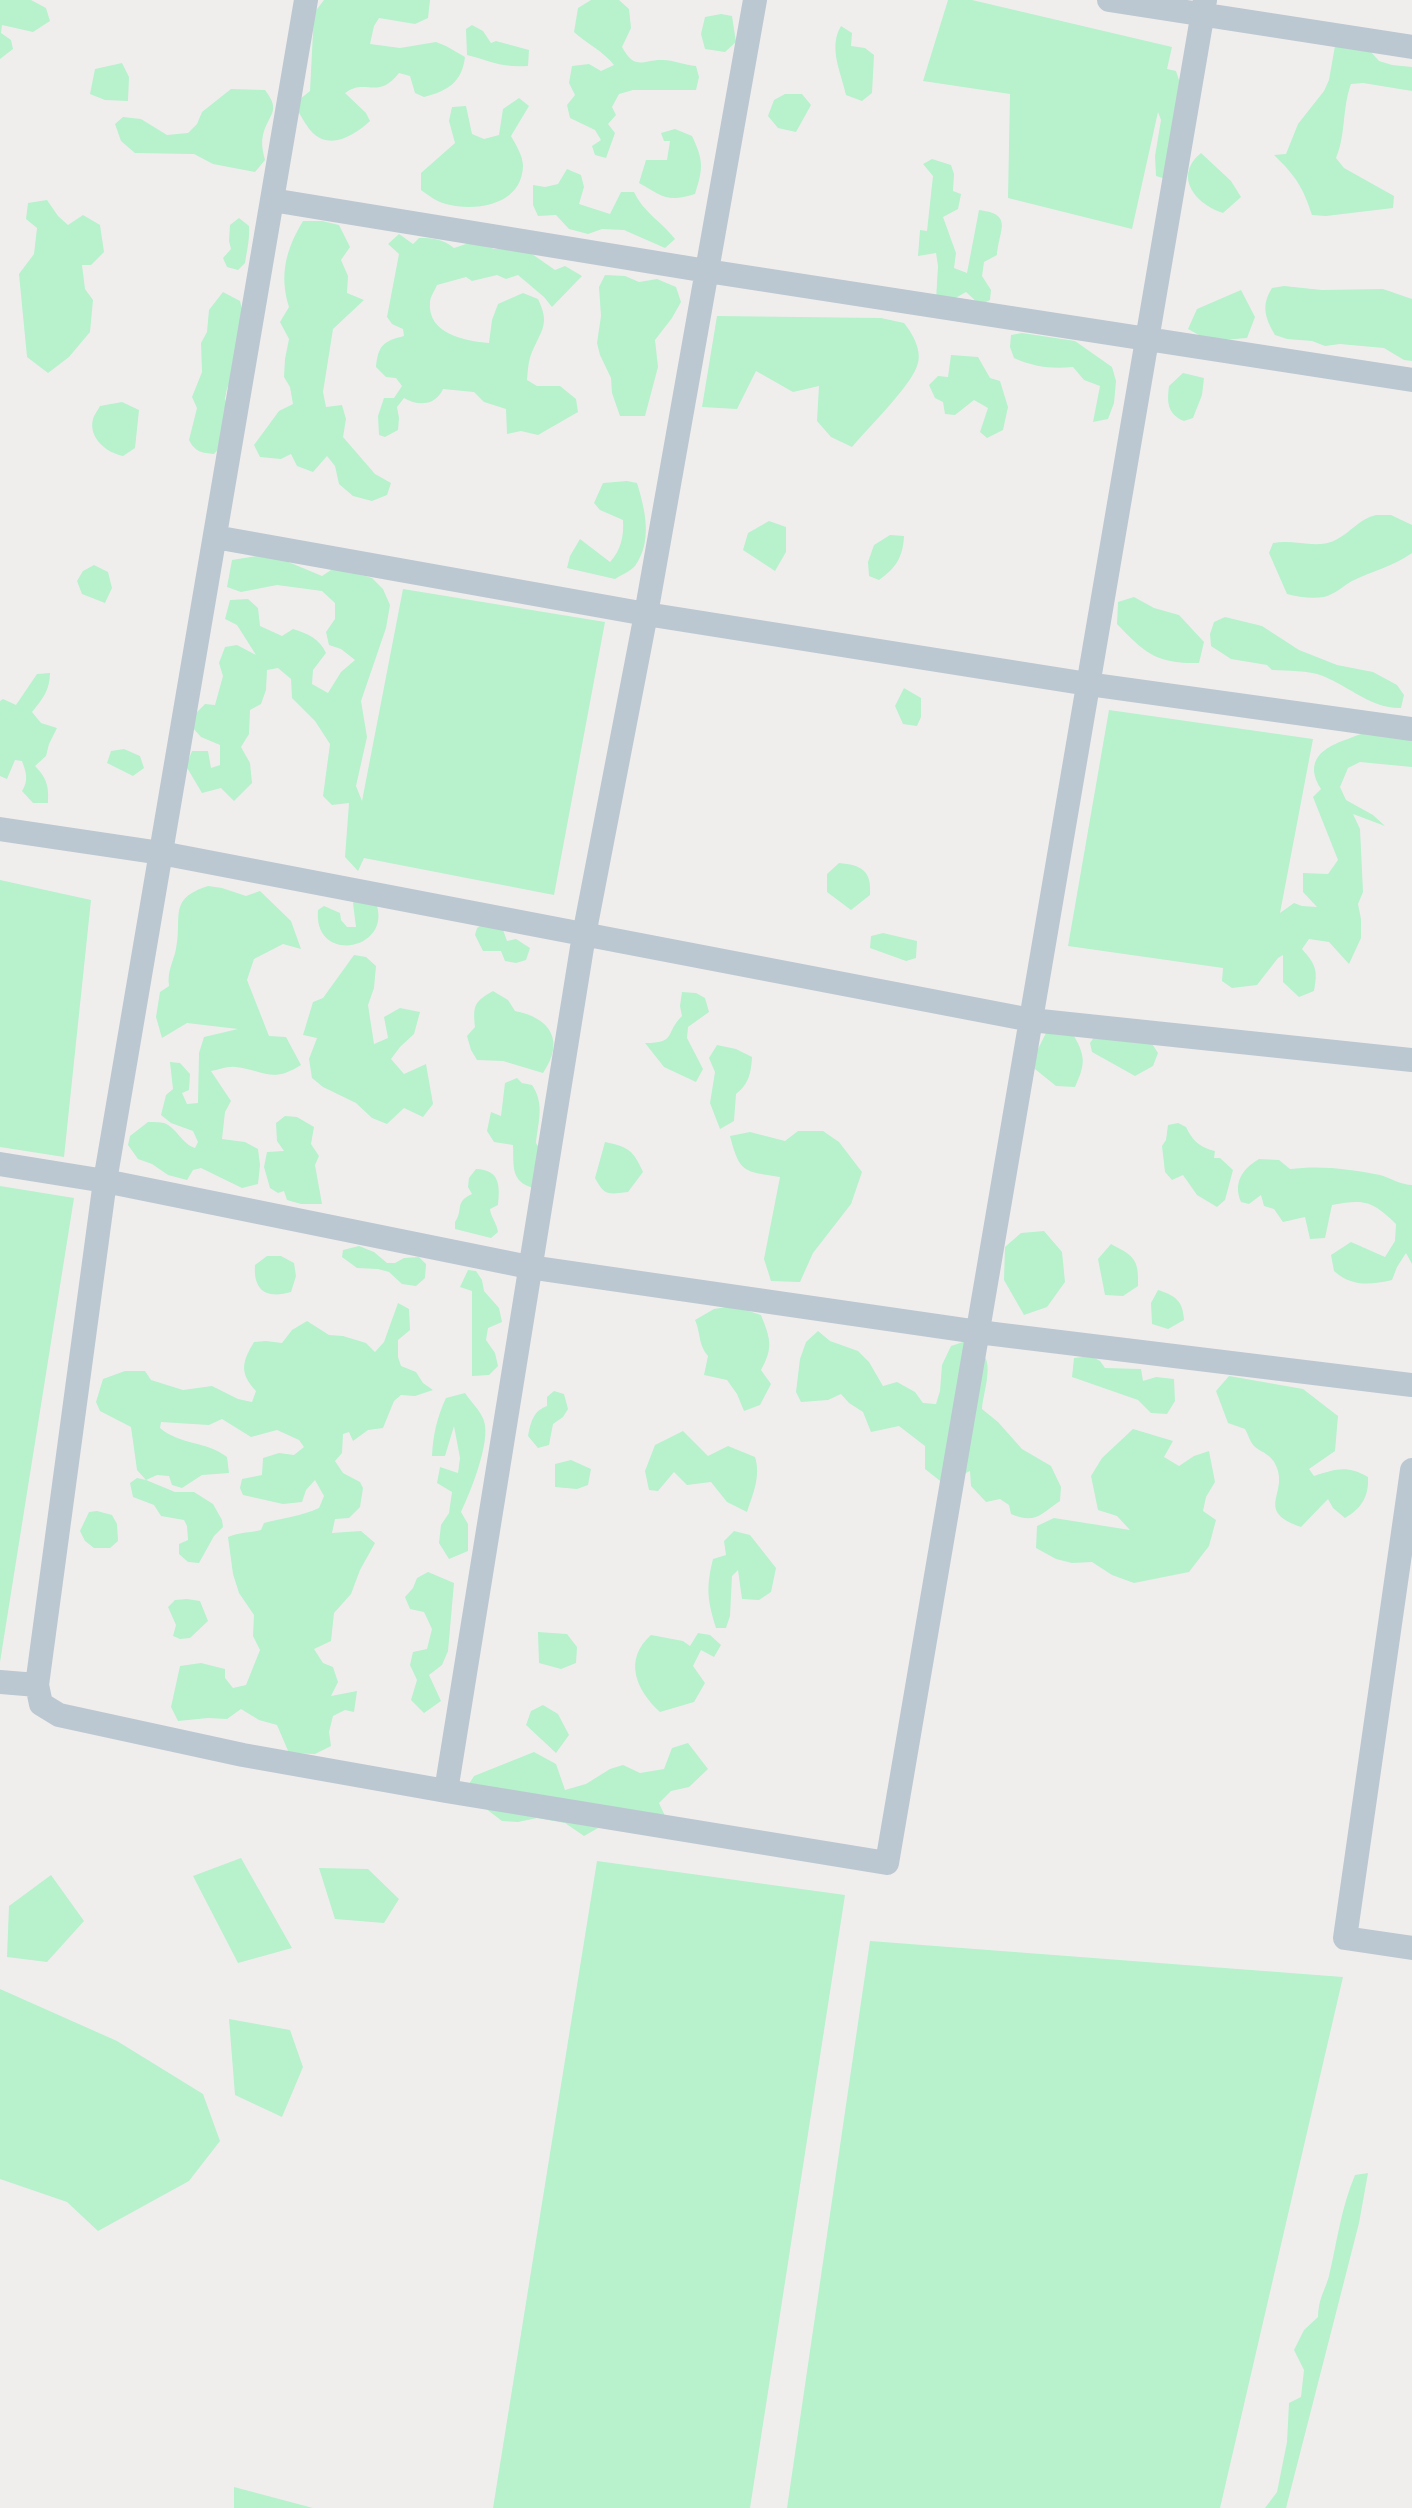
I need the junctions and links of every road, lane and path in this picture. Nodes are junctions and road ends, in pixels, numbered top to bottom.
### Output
1 (306, 0) edge
2 (754, 0) edge
3 (1109, 0) edge
4 (1203, 8) edge
5 (1412, 47) edge
6 (272, 200) junction
7 (707, 271) junction
8 (1147, 338) junction
9 (1412, 380) edge
10 (215, 537) junction
11 (646, 614) junction
12 (1088, 684) junction
13 (1412, 729) edge
14 (0, 829) edge
15 (161, 853) junction
16 (584, 934) junction
17 (1031, 1020) junction
18 (1412, 1060) edge
19 (0, 1164) edge
20 (105, 1181) junction
21 (529, 1267) junction
22 (978, 1332) junction
23 (1412, 1385) edge
24 (1412, 1470) edge
25 (0, 1682) edge
26 (37, 1685) junction
27 (446, 1791) junction
28 (1412, 1948) edge

1 - 6 street
2 - 7 street
3 - 4 street
4 - 5 street
4 - 8 street
6 - 7 street
6 - 10 street
7 - 8 street
7 - 11 street
8 - 9 street
8 - 12 street
10 - 11 street
10 - 15 street
11 - 12 street
11 - 16 street
12 - 13 street
12 - 17 street
14 - 15 street
15 - 16 street
15 - 20 street
16 - 17 street
16 - 21 street
17 - 18 street
17 - 22 street
19 - 20 street
20 - 21 street
20 - 26 street
21 - 22 street
21 - 27 street
22 - 23 street
22 - 27 street
24 - 28 street
25 - 26 street
26 - 27 street

